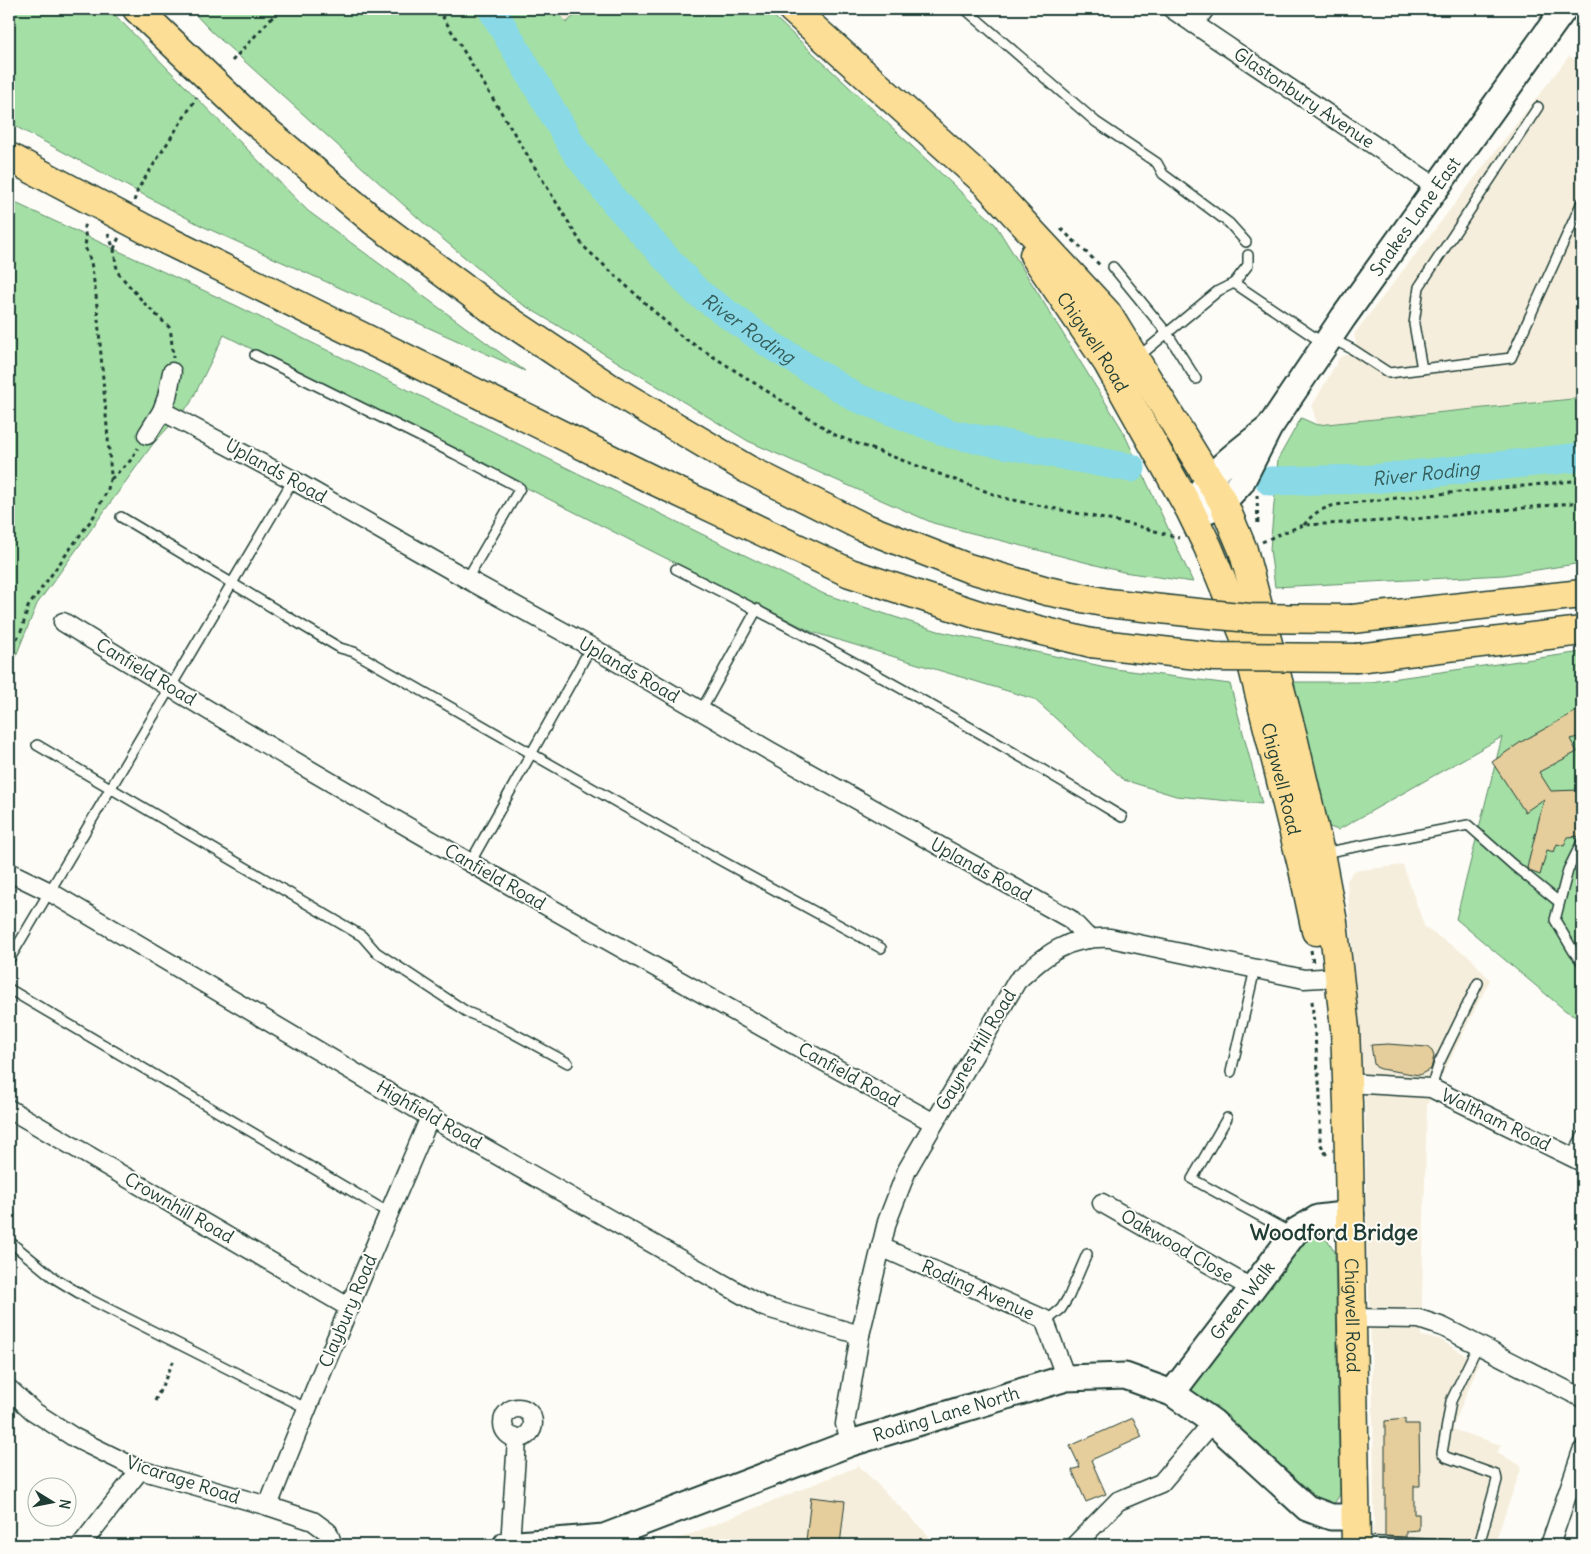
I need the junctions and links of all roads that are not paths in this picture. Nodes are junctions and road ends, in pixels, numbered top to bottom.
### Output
1 (137, 9) edge
2 (792, 9) edge
3 (965, 9) edge
4 (1172, 9) edge
5 (1205, 9) edge
6 (1564, 9) edge
7 (1194, 24) junction
8 (1538, 107) dead end
9 (9, 157) edge
10 (984, 182) junction
11 (1436, 187) junction
12 (1582, 202) edge
13 (1246, 242) dead end
14 (1248, 255) dead end
15 (1113, 267) dead end
16 (1234, 283) junction
17 (1167, 332) junction
18 (1328, 341) junction
19 (255, 355) dead end
20 (1136, 359) junction
21 (173, 366) road end
22 (1422, 369) junction
23 (1196, 379) dead end
24 (162, 411) junction
25 (1269, 428) junction
26 (147, 435) road end
27 (1209, 478) junction
28 (293, 480) junction
29 (1223, 502) junction
30 (1190, 510) junction
31 (121, 517) dead end
32 (676, 569) dead end
33 (467, 580) junction
34 (232, 582) junction
35 (1582, 594) edge
36 (757, 609) junction
37 (63, 622) dead end
38 (1582, 631) edge
39 (591, 647) junction
40 (170, 688) junction
41 (701, 712) junction
42 (37, 745) dead end
43 (532, 753) junction
44 (112, 789) junction
45 (1122, 817) dead end
46 (1582, 842) edge
47 (1320, 853) junction
48 (470, 863) junction
49 (9, 872) edge
50 (50, 892) junction
51 (1316, 899) junction
52 (1560, 902) junction
53 (1089, 939) junction
54 (881, 948) dead end
55 (9, 960) edge
56 (1582, 962) edge
57 (1255, 969) junction
58 (1334, 978) junction
59 (1478, 983) dead end
60 (9, 989) edge
61 (568, 1063) dead end
62 (1231, 1072) dead end
63 (1347, 1083) junction
64 (1431, 1088) junction
65 (9, 1108) edge
66 (430, 1117) junction
67 (1227, 1118) dead end
68 (934, 1123) junction
69 (1582, 1136) edge
70 (1576, 1160) edge
71 (1102, 1203) dead end
72 (389, 1213) junction
73 (1351, 1214) junction
74 (1294, 1234) junction
75 (9, 1241) edge
76 (881, 1247) junction
77 (1087, 1254) dead end
78 (1253, 1289) junction
79 (350, 1308) junction
80 (1352, 1318) junction
81 (1045, 1322) junction
82 (860, 1335) junction
83 (1478, 1345) junction
84 (1066, 1378) junction
85 (9, 1389) edge
86 (1172, 1393) junction
87 (1582, 1398) edge
88 (306, 1408) junction
89 (1214, 1422) junction
90 (517, 1440) dead end
91 (851, 1443) junction
92 (1582, 1451) edge
93 (140, 1470) junction
94 (268, 1506) junction
95 (1356, 1534) edge
96 (82, 1545) edge
97 (333, 1545) edge
98 (506, 1545) edge
99 (510, 1545) edge
100 (1075, 1545) edge
101 (1447, 1545) edge
102 (1479, 1545) edge
103 (1550, 1545) edge

1 - 35 main road, bridge
2 - 10 main road, Chigwell Road
3 - 13 lane
4 - 7 street, Glastonbury Avenue
5 - 7 street
6 - 11 street, Snakes Lane East
7 - 11 street, Glastonbury Avenue
8 - 22 lane
9 - 38 main road, bridge
10 - 20 main road, Chigwell Road
10 - 30 main road, Chigwell Road
11 - 18 street, Snakes Lane East
12 - 22 lane
14 - 16 lane
15 - 17 lane
16 - 17 lane
16 - 18 lane
17 - 20 lane
17 - 23 lane
18 - 22 lane
18 - 25 street, Snakes Lane East
19 - 33 lane
20 - 27 main road, Chigwell Road
21 - 24 street
24 - 26 street
24 - 28 street, Uplands Road
25 - 27 street, Snakes Lane East
25 - 29 street, Snakes Lane East
27 - 29 main road, Chigwell Road
27 - 30 street
28 - 33 street, Uplands Road
28 - 34 lane
29 - 30 street
29 - 47 main road, Chigwell Road
30 - 51 main road, Chigwell Road
31 - 34 lane
32 - 36 lane
33 - 39 street, Uplands Road
34 - 40 lane
34 - 43 lane
36 - 41 lane
36 - 45 lane
37 - 40 street, Canfield Road
39 - 41 street, Uplands Road
39 - 43 lane
40 - 44 lane
40 - 48 street, Canfield Road
41 - 53 street, Uplands Road
42 - 44 lane
43 - 48 lane
43 - 54 lane
44 - 50 lane
44 - 61 lane
46 - 52 lane
47 - 51 lane
47 - 52 lane
47 - 58 main road, Chigwell Road
48 - 68 street, Canfield Road
49 - 50 street, Highfield Road
50 - 55 lane
50 - 66 street, Highfield Road
51 - 58 main road, Chigwell Road
52 - 56 lane
53 - 57 street, Gaynes Hill Road
53 - 68 street, Gaynes Hill Road
57 - 58 street, Gaynes Hill Road
57 - 62 lane
58 - 63 main road, Chigwell Road
59 - 64 lane
60 - 72 lane
63 - 64 street, Waltham Road
63 - 73 main road, Chigwell Road
64 - 70 street, Waltham Road
65 - 79 street, Crownhill Road
66 - 72 street, Claybury Road
66 - 82 street, Highfield Road
67 - 74 lane
68 - 76 street, Gaynes Hill Road
69 - 70 lane
71 - 78 street, Oakwood Close
72 - 79 street, Claybury Road
73 - 74 street, Green Walk
73 - 80 main road, Chigwell Road
74 - 78 street, Green Walk
75 - 88 lane
76 - 81 street, Roding Avenue
76 - 82 street, Gaynes Hill Road
77 - 81 lane
78 - 86 street, Green Walk
79 - 88 street, Claybury Road
80 - 83 street
80 - 95 main road, Chigwell Road
81 - 84 street, Roding Avenue
82 - 91 street, Gaynes Hill Road
83 - 87 street
83 - 102 lane
84 - 86 street, Roding Lane North
84 - 91 street, Roding Lane North
85 - 93 street, Vicarage Road
86 - 89 street, Roding Lane North
88 - 94 street, Claybury Road
89 - 95 street, Roding Lane North
89 - 100 street
90 - 99 street
91 - 99 street, Roding Lane North
92 - 103 street
93 - 94 street, Vicarage Road
93 - 96 street
94 - 97 street, Vicarage Road
95 - 101 lane
98 - 99 street, Roding Lane North

